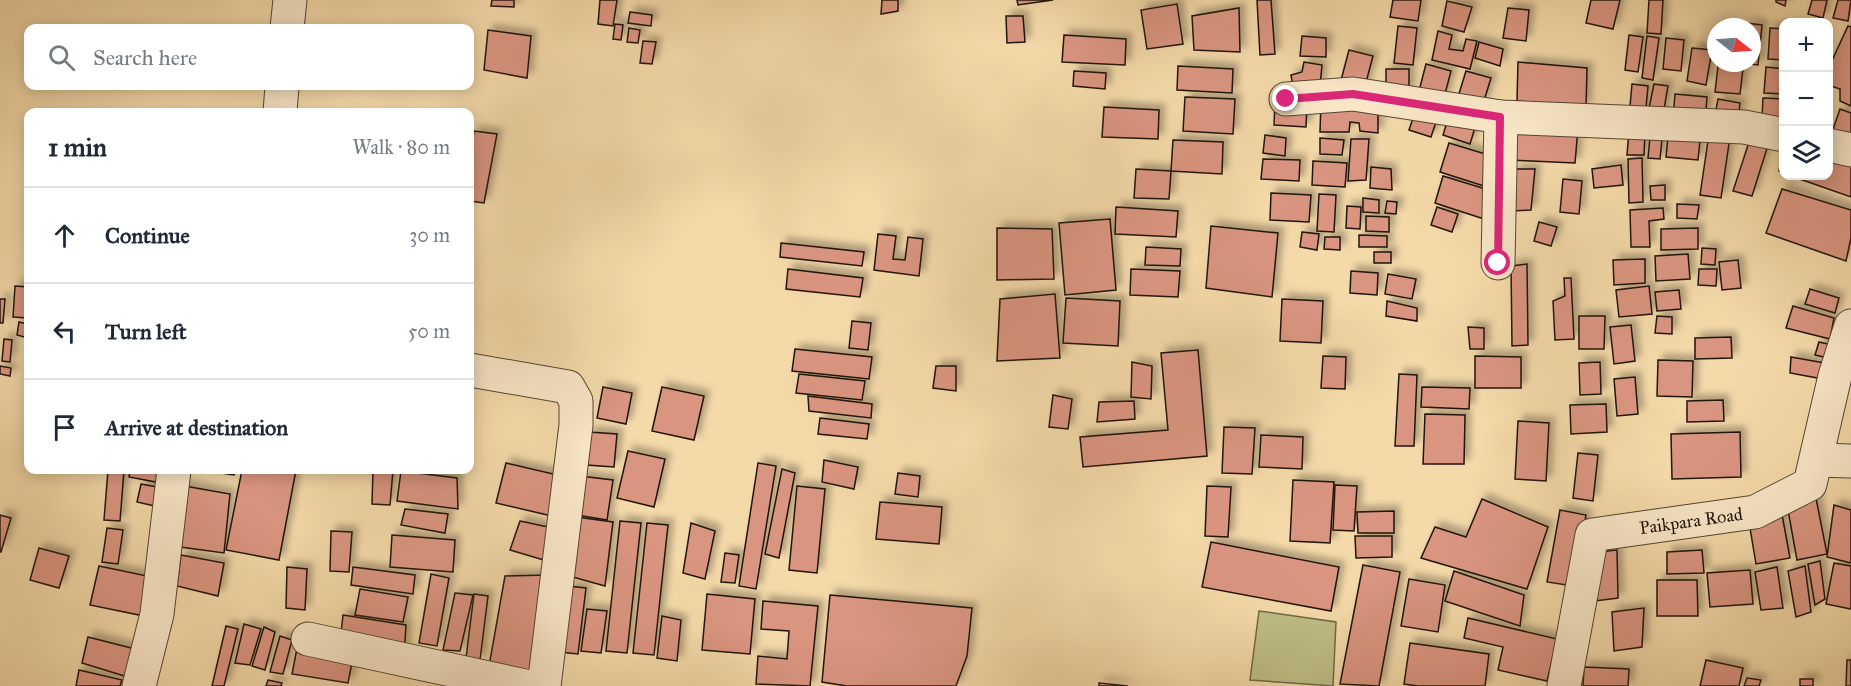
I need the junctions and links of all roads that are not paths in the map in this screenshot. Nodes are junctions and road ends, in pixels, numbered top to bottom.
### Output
1 (290, 0) edge
2 (287, 24) edge
3 (282, 90) edge
4 (1286, 99) dead end
5 (280, 108) edge
6 (1500, 117) junction
7 (1779, 134) edge
8 (1833, 146) edge
9 (1851, 150) edge
10 (1498, 263) dead end
11 (1851, 326) edge
12 (474, 371) edge
13 (1816, 460) junction
14 (1851, 461) edge
15 (174, 474) edge
16 (308, 639) dead end
17 (139, 686) edge
18 (524, 686) edge
19 (544, 686) edge
20 (1564, 686) edge

1 - 2 street
3 - 5 street
4 - 6 street
6 - 7 street
6 - 10 street
8 - 9 street
11 - 13 street, Paikpara Road
12 - 19 street
13 - 14 street
13 - 20 street, Paikpara Road
15 - 17 street
16 - 18 street

